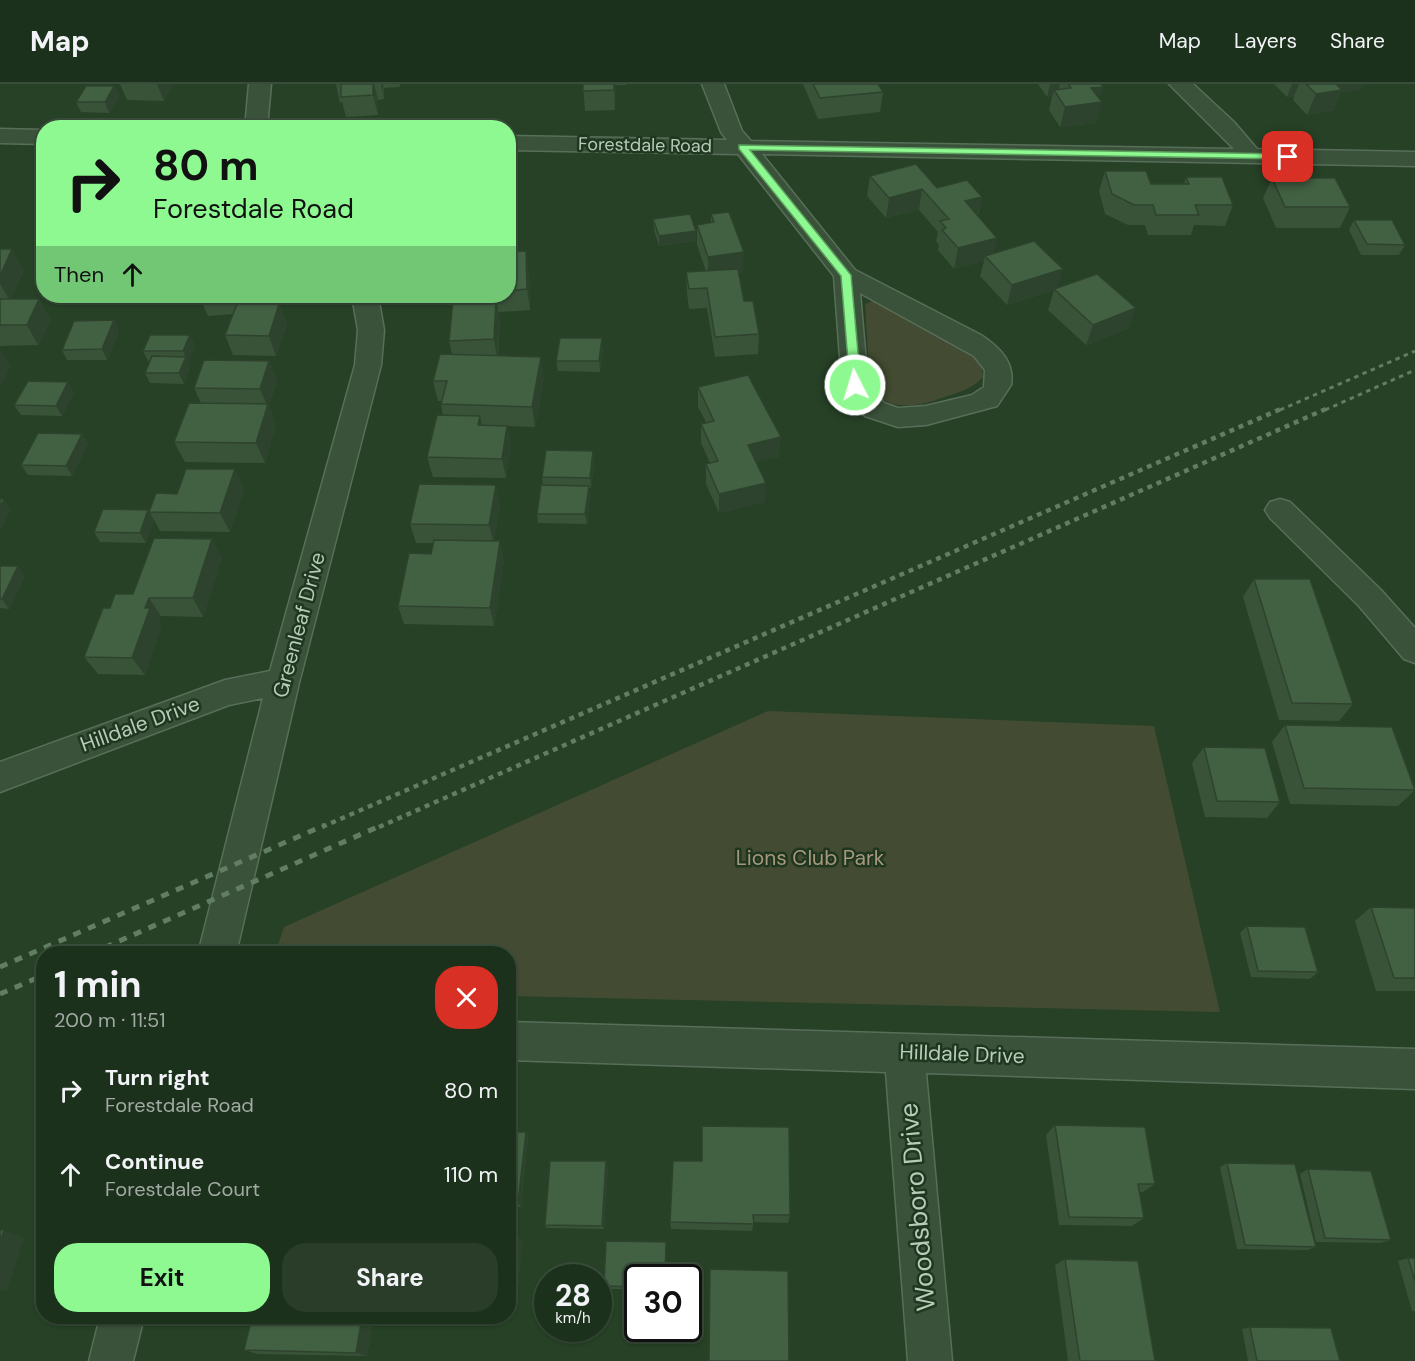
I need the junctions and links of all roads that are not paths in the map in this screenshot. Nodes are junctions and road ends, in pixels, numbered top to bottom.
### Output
1 (260, 84) edge
2 (713, 84) edge
3 (1180, 84) edge
4 (257, 120) edge
5 (0, 136) edge
6 (36, 137) edge
7 (516, 143) edge
8 (743, 147) junction
9 (1250, 156) junction
10 (1415, 159) edge
11 (846, 275) junction
12 (367, 303) edge
13 (1280, 510) dead end
14 (1415, 651) edge
15 (283, 683) junction
16 (0, 777) edge
17 (219, 946) edge
18 (516, 1041) edge
19 (904, 1052) junction
20 (1415, 1069) edge
21 (121, 1324) edge
22 (111, 1361) edge
23 (930, 1361) edge

1 - 4 street
2 - 8 street
3 - 9 street
5 - 6 street
7 - 8 street, Forestdale Road
8 - 9 street, Forestdale Road
8 - 11 street
9 - 10 street, Forestdale Road
11 - 11 street
12 - 15 street, Greenleaf Drive
13 - 14 street
15 - 16 street, Hilldale Drive
15 - 17 street, Greenleaf Drive
18 - 19 street, Hilldale Drive
19 - 20 street, Hilldale Drive
19 - 23 street, Woodsboro Drive
21 - 22 street

